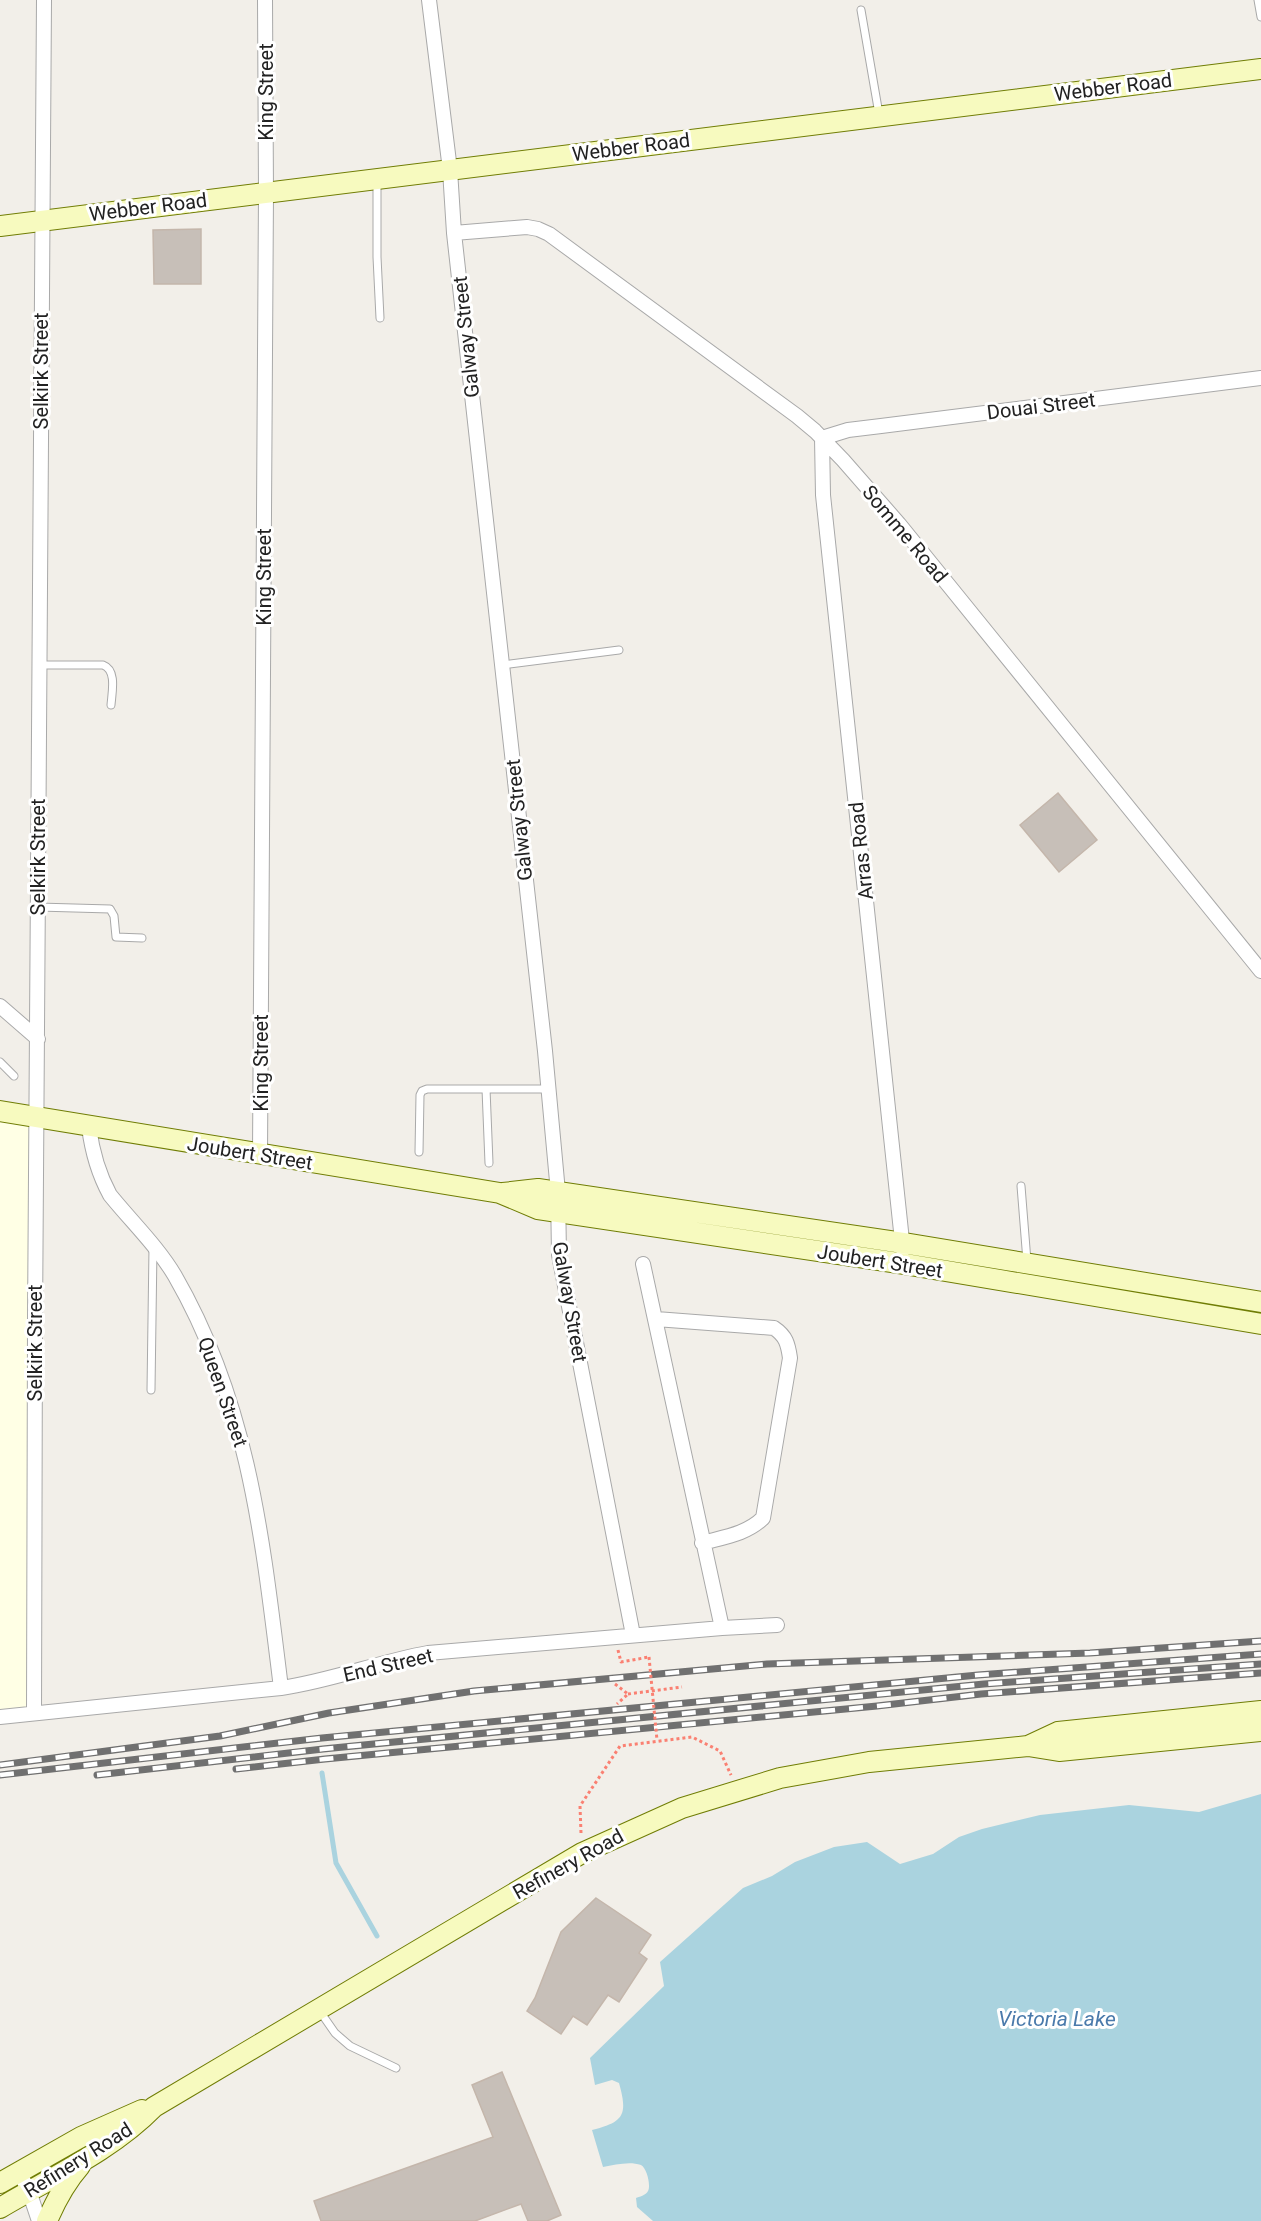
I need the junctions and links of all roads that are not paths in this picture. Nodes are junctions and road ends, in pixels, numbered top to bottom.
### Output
1 (44, 0) edge
2 (265, 0) edge
3 (429, 0) edge
4 (1258, 0) edge
5 (861, 10) dead end
6 (1261, 17) edge
7 (1261, 69) edge
8 (879, 116) junction
9 (450, 170) junction
10 (377, 179) junction
11 (266, 193) junction
12 (43, 220) junction
13 (0, 226) edge
14 (454, 233) junction
15 (380, 318) dead end
16 (1261, 378) edge
17 (822, 438) junction
18 (619, 651) dead end
19 (39, 665) junction
20 (502, 665) junction
21 (111, 705) dead end
22 (38, 907) junction
23 (141, 938) dead end
24 (1261, 971) edge
25 (0, 1006) edge
26 (38, 1039) junction
27 (0, 1062) edge
28 (14, 1076) dead end
29 (486, 1089) junction
30 (548, 1089) junction
31 (0, 1111) edge
32 (36, 1117) junction
33 (89, 1127) junction
34 (419, 1152) dead end
35 (260, 1155) junction
36 (489, 1162) dead end
37 (1021, 1186) dead end
38 (558, 1202) junction
39 (903, 1243) junction
40 (153, 1248) junction
41 (1027, 1263) junction
42 (643, 1264) dead end
43 (905, 1264) junction
44 (1261, 1290) edge
45 (1252, 1300) edge
46 (656, 1319) junction
47 (1261, 1324) edge
48 (151, 1390) dead end
49 (702, 1543) junction
50 (777, 1625) dead end
51 (722, 1628) junction
52 (633, 1635) junction
53 (281, 1688) junction
54 (1261, 1711) edge
55 (34, 1713) junction
56 (0, 1717) edge
57 (1261, 1731) edge
58 (1028, 1746) junction
59 (319, 2010) junction
60 (396, 2068) dead end
61 (154, 2107) junction
62 (90, 2155) junction
63 (19, 2172) junction
64 (0, 2183) edge
65 (29, 2191) junction
66 (0, 2208) edge
67 (39, 2221) edge
68 (47, 2221) edge

1 - 12 street, Selkirk Street
2 - 11 street, King Street
3 - 9 street, Galway Street
4 - 6 lane
5 - 8 lane
7 - 8 main road, Webber Road
8 - 9 main road, Webber Road
9 - 10 main road, Webber Road
9 - 14 street, Galway Street
10 - 11 main road, Webber Road
10 - 15 lane
11 - 12 main road, Webber Road
11 - 35 street, King Street
12 - 13 main road, Webber Road
12 - 19 street, Selkirk Street
14 - 17 street, Somme Road
14 - 20 street, Galway Street
16 - 17 street, Douai Street
17 - 24 street, Somme Road
17 - 39 street, Arras Road
18 - 20 lane
19 - 21 lane
19 - 22 street, Selkirk Street
20 - 30 street, Galway Street
22 - 23 lane
22 - 26 street, Selkirk Street
25 - 26 street
26 - 32 street, Selkirk Street
27 - 28 lane
29 - 30 lane
29 - 34 lane
29 - 36 lane
30 - 38 street, Galway Street
31 - 32 main road, Joubert Street
32 - 33 main road, Joubert Street
32 - 55 street, Selkirk Street
33 - 35 main road, Joubert Street
33 - 40 street, Queen Street
35 - 38 main road, Joubert Street
37 - 41 lane
38 - 39 main road, Joubert Street
38 - 43 main road, Joubert Street
38 - 52 street, Galway Street
39 - 41 main road, Joubert Street
39 - 43 street, Arras Road
40 - 48 lane
40 - 53 street, Queen Street
41 - 45 main road, Joubert Street
42 - 46 street
43 - 47 main road, Joubert Street
44 - 45 main road
46 - 49 street
46 - 49 street
49 - 51 street
50 - 51 street, End Street
51 - 52 street, End Street
52 - 53 street, End Street
53 - 55 street, End Street
54 - 58 main road
55 - 56 street, End Street
57 - 58 main road
58 - 59 main road, Refinery Road
59 - 60 lane
59 - 61 main road, Refinery Road
61 - 62 main road, Refinery Road
61 - 63 main road, Refinery Road
62 - 65 main road, Refinery Road
62 - 68 main road
63 - 64 main road, Refinery Road
63 - 65 street
65 - 66 main road, Refinery Road
65 - 67 street

